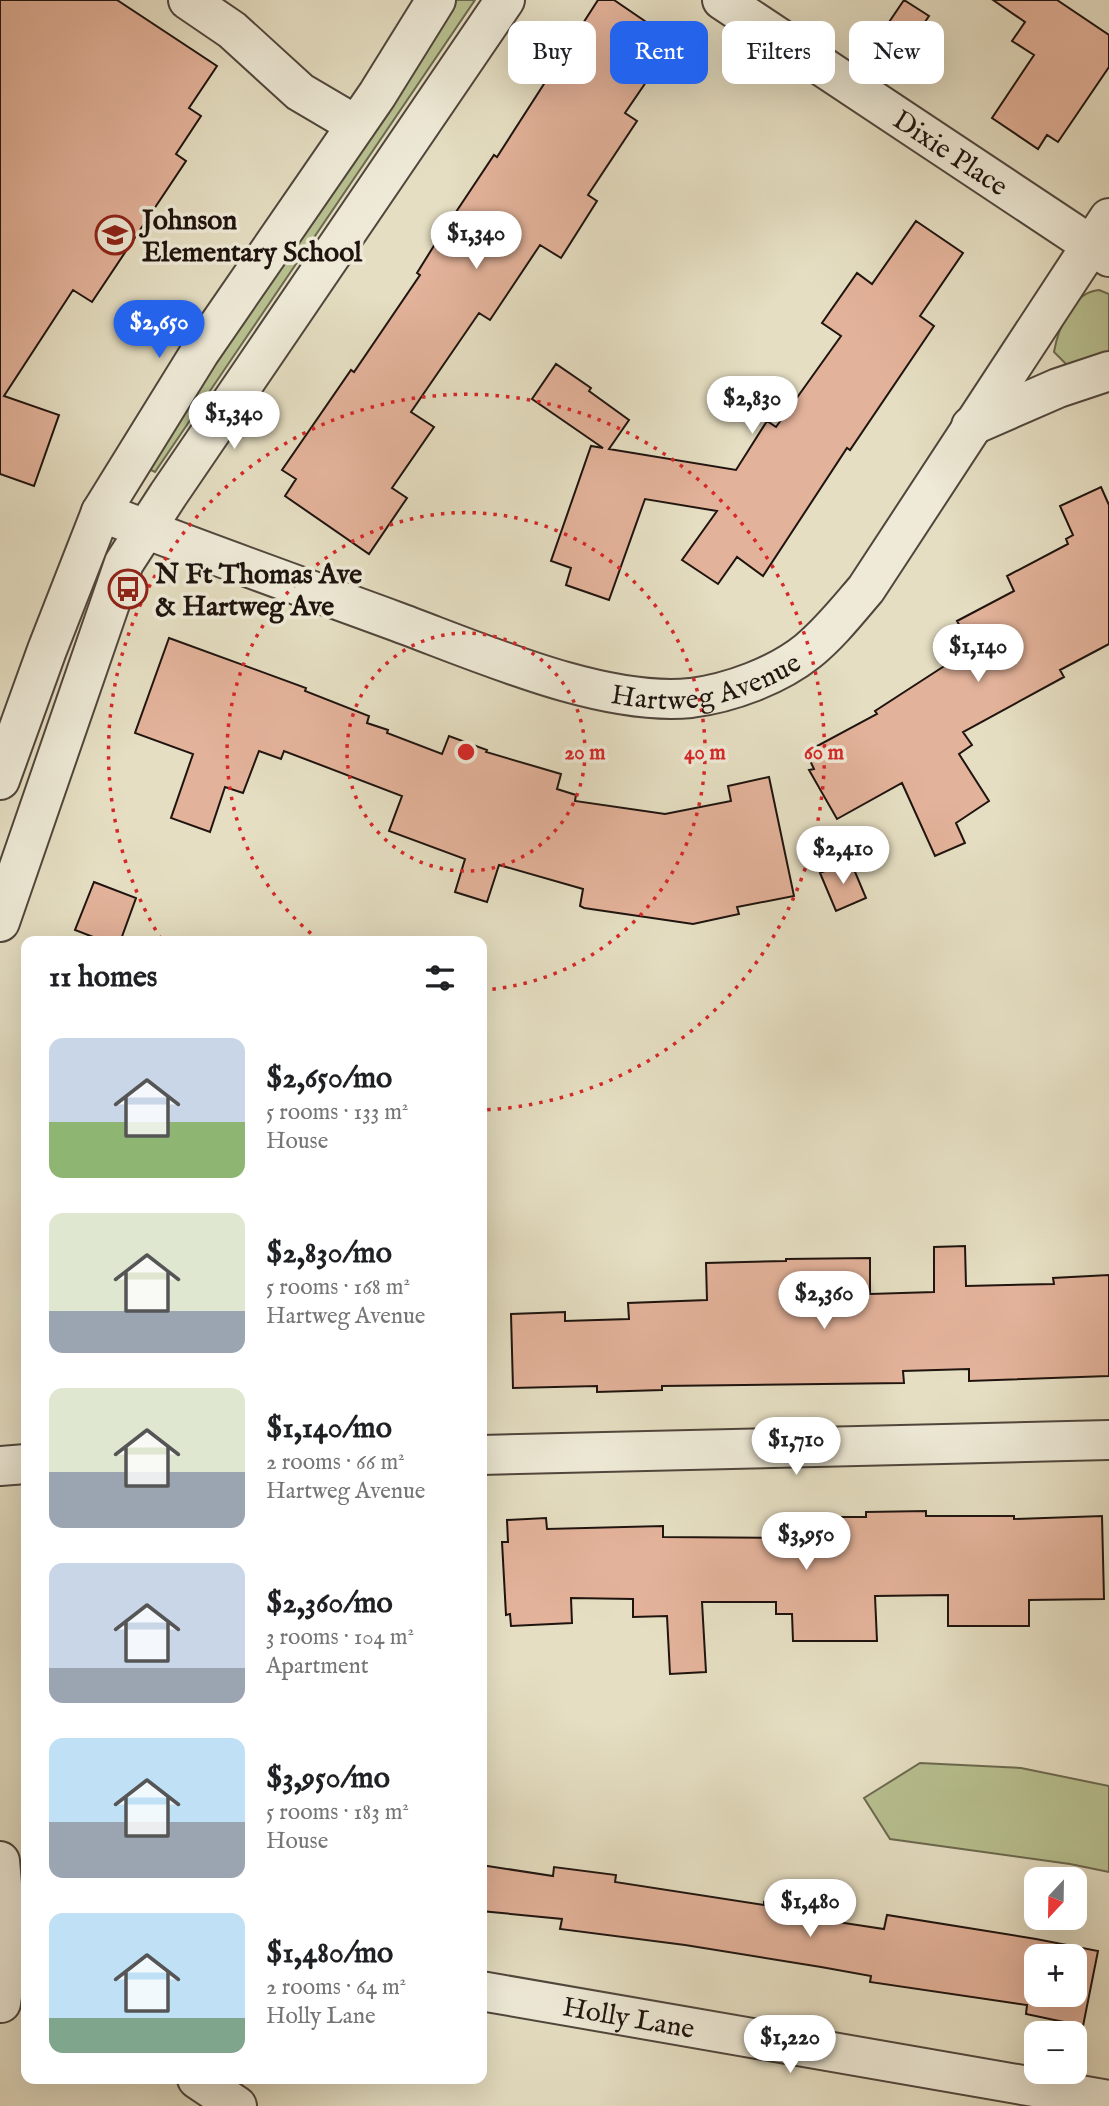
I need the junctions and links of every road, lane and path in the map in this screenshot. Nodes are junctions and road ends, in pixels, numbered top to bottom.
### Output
1 (188, 0) edge
2 (436, 0) edge
3 (505, 0) edge
4 (722, 0) edge
5 (356, 125) junction
6 (1103, 240) edge
7 (1109, 371) edge
8 (971, 426) junction
9 (101, 512) junction
10 (145, 529) junction
11 (0, 780) edge
12 (0, 922) edge
13 (1109, 1440) edge
14 (487, 1455) edge
15 (21, 1464) edge
16 (0, 1466) edge
17 (0, 1861) edge
18 (487, 1992) edge
19 (0, 2003) edge
20 (21, 2008) edge
21 (204, 2084) edge
22 (1109, 2100) edge
23 (237, 2106) edge

1 - 5 street
2 - 5 street
3 - 10 street
4 - 6 street, Dixie Place
5 - 9 street
6 - 8 street, Hartweg Avenue
7 - 8 street
8 - 10 street, Hartweg Avenue
9 - 10 street, Hartweg Avenue
9 - 11 street
10 - 12 street
13 - 14 street
15 - 16 street
17 - 19 street
18 - 22 street, Holly Lane
19 - 20 street
21 - 23 street

